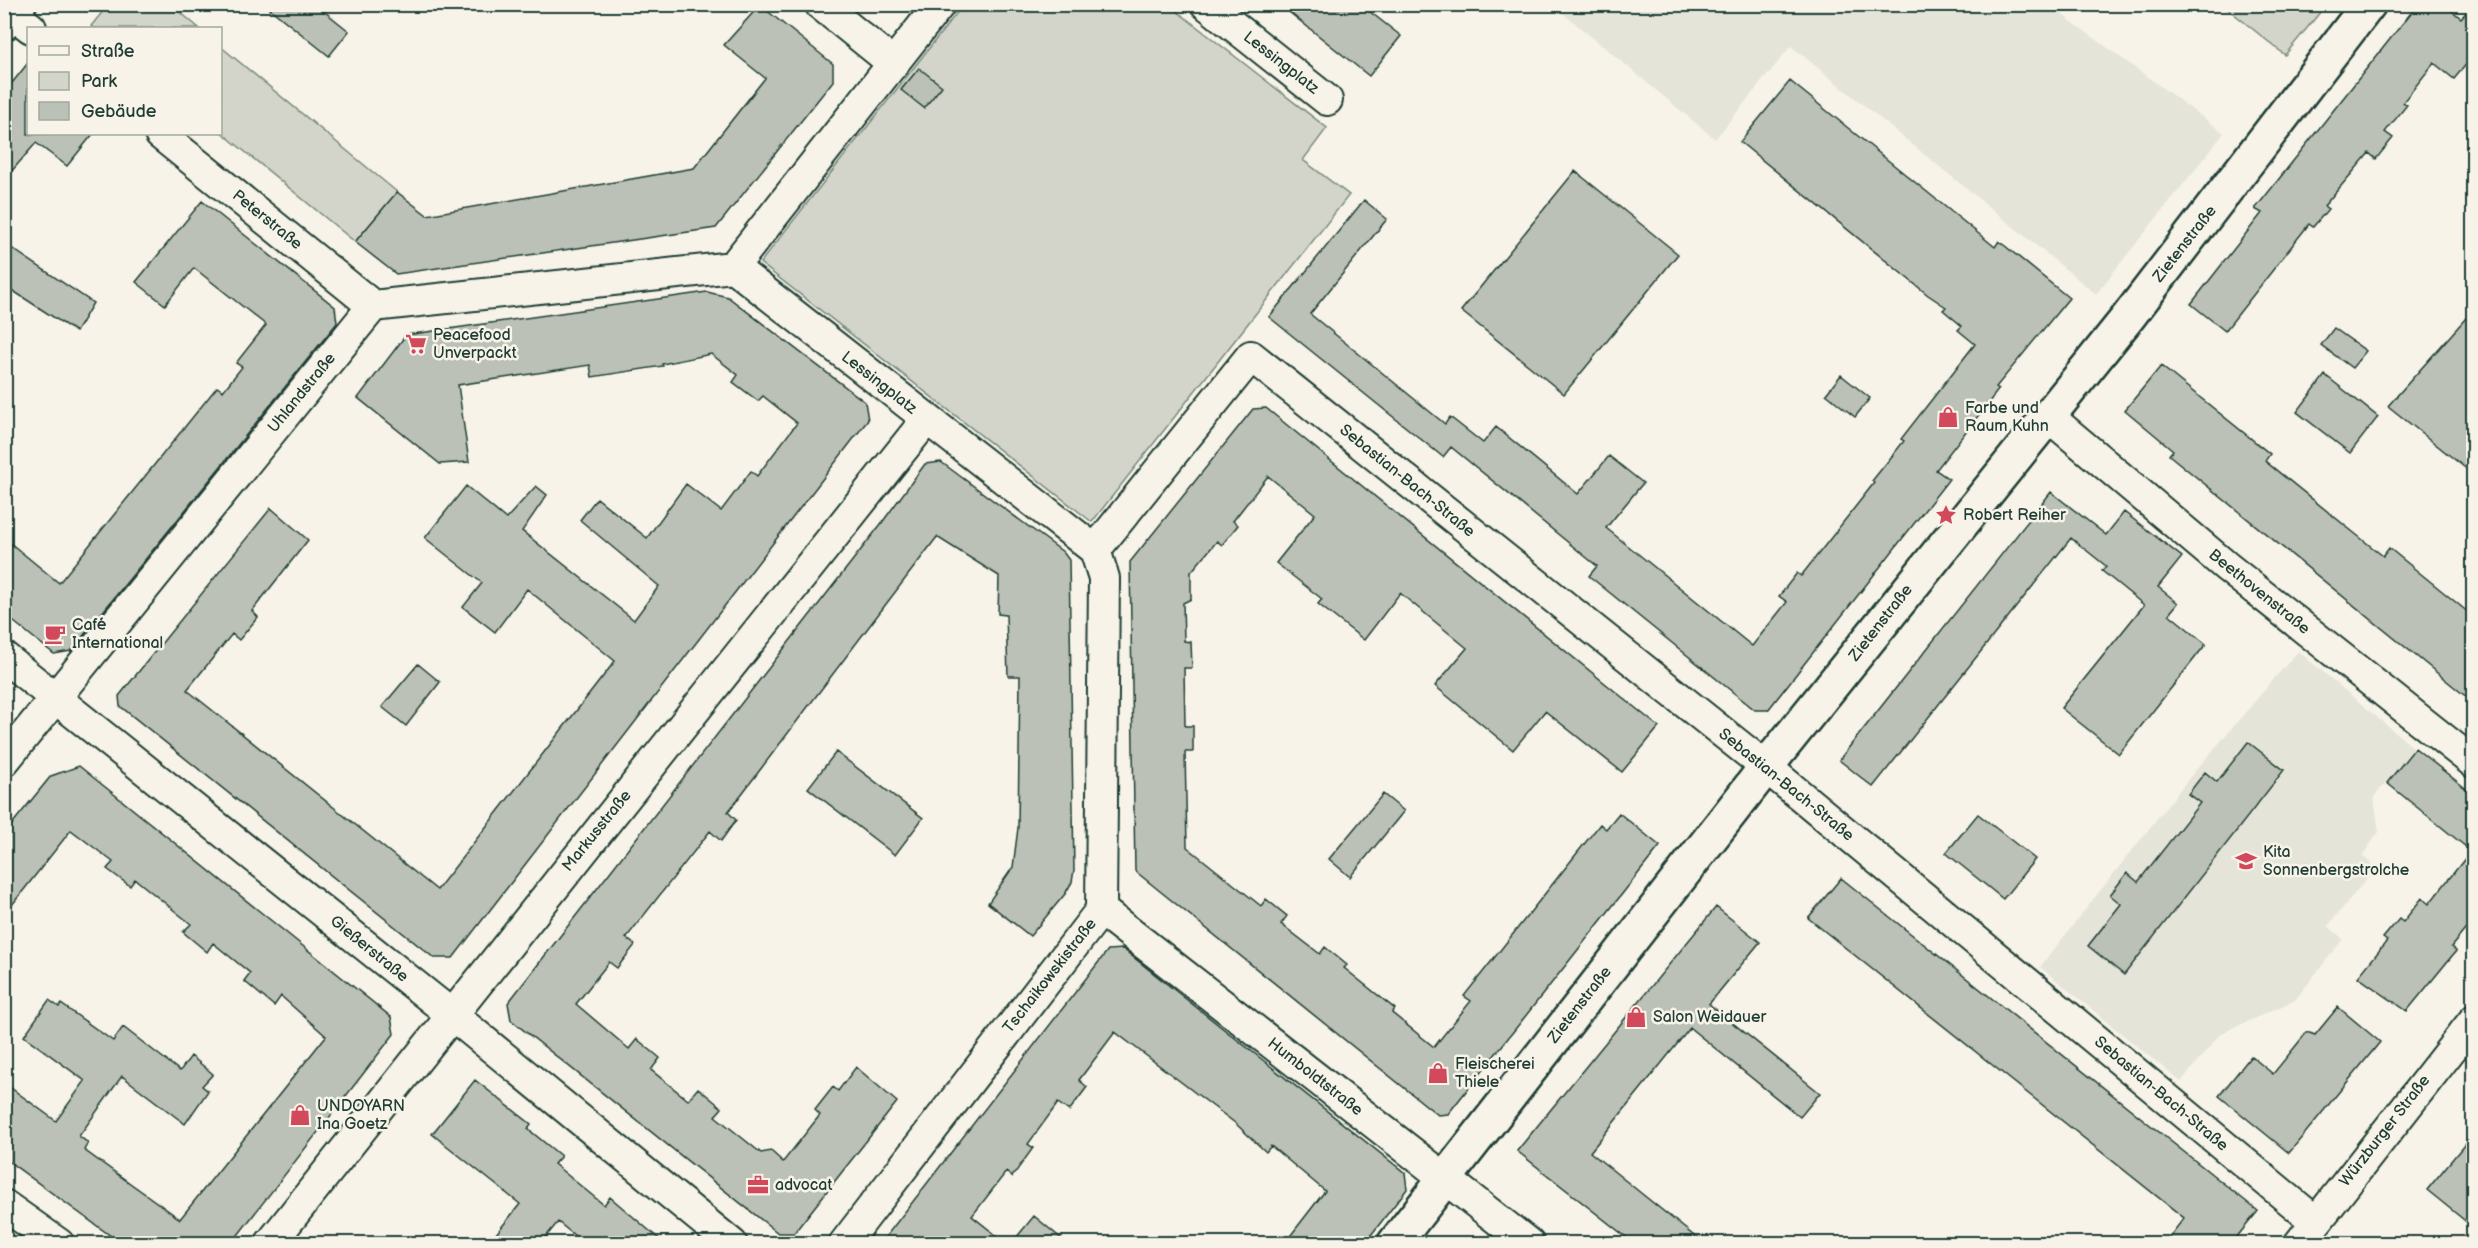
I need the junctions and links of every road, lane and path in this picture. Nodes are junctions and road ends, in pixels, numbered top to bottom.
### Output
1 (820, 4) edge
2 (940, 4) edge
3 (2369, 4) edge
4 (1221, 9) edge
5 (894, 64) junction
6 (1327, 99) dead end
7 (161, 135) edge
8 (733, 267) junction
9 (373, 306) junction
10 (2048, 416) junction
11 (926, 420) junction
12 (1095, 550) junction
13 (4, 657) edge
14 (55, 697) junction
15 (4, 761) edge
16 (2474, 763) edge
17 (1766, 767) junction
18 (1101, 910) junction
19 (451, 1014) junction
20 (2474, 1020) edge
21 (1445, 1178) junction
22 (4, 1204) edge
23 (2307, 1232) edge
24 (59, 1244) edge
25 (270, 1244) edge
26 (732, 1244) edge
27 (844, 1244) edge
28 (1394, 1244) edge
29 (1529, 1244) edge

1 - 5 street
2 - 5 street
3 - 10 street, Zietenstraße
4 - 6 street, Lessingplatz
5 - 8 street
7 - 9 street, Peterstraße
8 - 9 street
8 - 11 street, Lessingplatz
9 - 14 street, Uhlandstraße
10 - 16 street, Beethovenstraße
10 - 17 street, Zietenstraße
11 - 12 street, Lessingplatz
11 - 19 street, Markusstraße
12 - 17 street, Sebastian-Bach-Straße
12 - 18 street, Tschaikowskistraße
13 - 14 street, Gießerstraße
14 - 15 street, Uhlandstraße
14 - 19 street, Gießerstraße
17 - 21 street, Zietenstraße
17 - 23 street, Sebastian-Bach-Straße
18 - 21 street, Humboldtstraße
18 - 27 street, Tschaikowskistraße
19 - 25 street, Markusstraße
19 - 26 street, Gießerstraße
20 - 23 street, Würzburger Straße
21 - 28 street, Zietenstraße
21 - 29 street, Humboldtstraße
22 - 24 street

